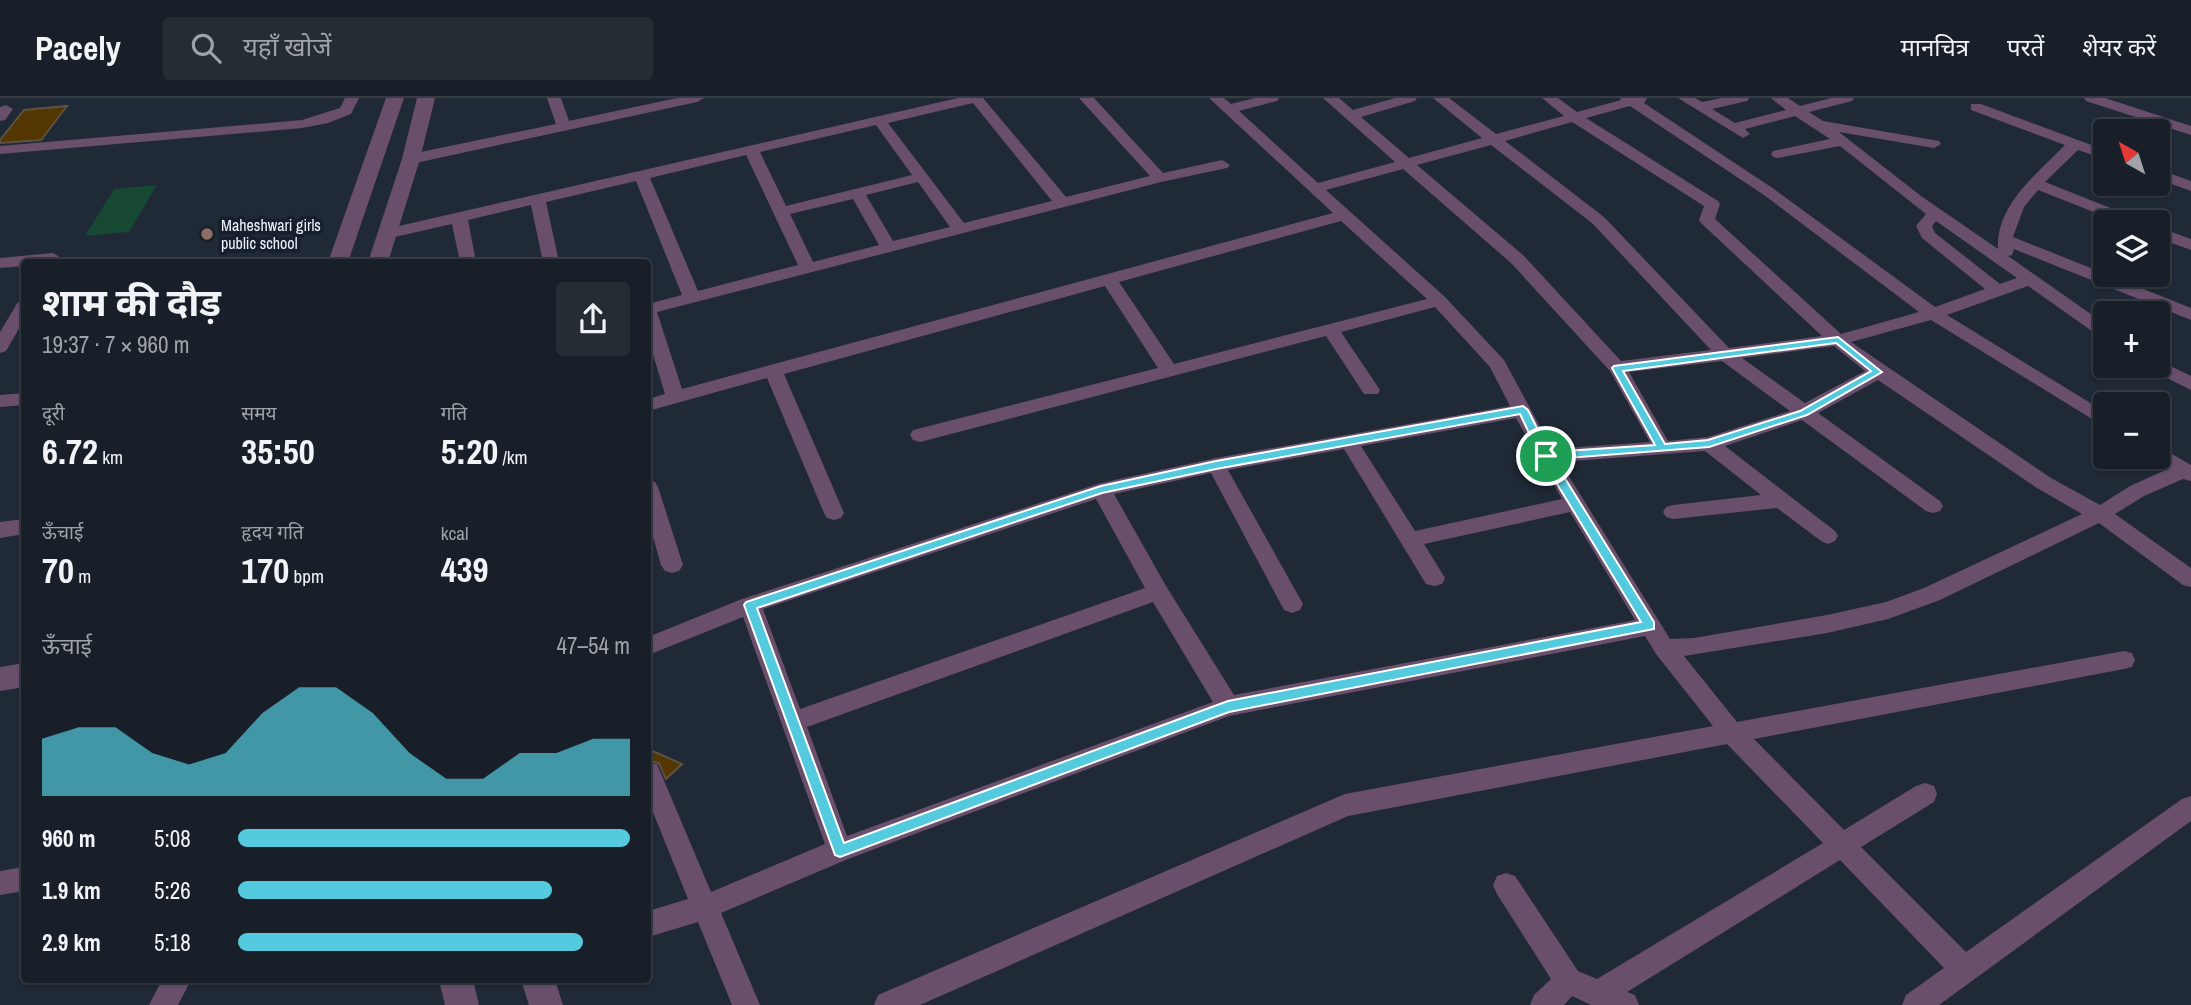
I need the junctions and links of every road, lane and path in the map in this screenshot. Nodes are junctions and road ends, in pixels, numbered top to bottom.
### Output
1 (352, 98) edge
2 (395, 98) edge
3 (426, 98) edge
4 (554, 98) edge
5 (697, 98) edge
6 (1086, 98) edge
7 (1216, 98) edge
8 (1272, 98) edge
9 (1329, 98) edge
10 (1410, 98) edge
11 (1440, 98) edge
12 (1549, 98) edge
13 (1685, 98) edge
14 (1742, 98) edge
15 (1778, 98) edge
16 (1847, 98) edge
17 (2091, 98) edge
18 (2125, 98) edge
19 (1635, 99) edge
20 (1700, 107) junction
21 (1976, 107) dead end
22 (1229, 109) junction
23 (1797, 110) junction
24 (1350, 116) junction
25 (2144, 116) junction
26 (1577, 119) junction
27 (2154, 119) edge
28 (879, 120) junction
29 (1819, 124) junction
30 (2170, 124) edge
31 (564, 127) junction
32 (1733, 128) junction
33 (2191, 131) edge
34 (1749, 138) dead end
35 (1495, 140) junction
36 (1843, 141) junction
37 (1934, 144) dead end
38 (2075, 144) junction
39 (195, 147) dead end
40 (0, 150) edge
41 (78, 150) junction
42 (751, 150) junction
43 (2093, 151) edge
44 (1778, 154) dead end
45 (411, 159) junction
46 (0, 164) edge
47 (1405, 164) junction
48 (1222, 165) dead end
49 (641, 175) junction
50 (922, 177) junction
51 (1160, 178) junction
52 (2170, 178) edge
53 (2037, 184) junction
54 (2191, 186) edge
55 (1316, 188) junction
56 (857, 193) junction
57 (538, 199) junction
58 (1062, 203) junction
59 (2102, 210) edge
60 (781, 212) junction
61 (1936, 214) junction
62 (1344, 215) junction
63 (458, 217) junction
64 (960, 229) junction
65 (386, 234) junction
66 (2170, 237) edge
67 (2004, 239) junction
68 (2191, 245) edge
69 (888, 247) junction
70 (339, 259) edge
71 (379, 259) edge
72 (467, 259) edge
73 (550, 259) edge
74 (21, 261) edge
75 (0, 263) edge
76 (2009, 264) junction
77 (808, 268) junction
78 (1109, 279) junction
79 (2030, 279) junction
80 (1998, 291) junction
81 (692, 298) junction
82 (1439, 301) junction
83 (651, 309) edge
84 (21, 311) edge
85 (1933, 314) junction
86 (2191, 315) edge
87 (651, 320) edge
88 (2093, 324) edge
89 (1330, 329) junction
90 (1838, 340) junction
91 (0, 347) edge
92 (1725, 354) junction
93 (1617, 368) junction
94 (1168, 369) junction
95 (773, 370) junction
96 (1877, 372) junction
97 (2170, 373) edge
98 (2191, 384) edge
99 (1371, 390) dead end
100 (674, 397) junction
101 (21, 399) edge
102 (0, 401) edge
103 (651, 404) edge
104 (1523, 410) junction
105 (1803, 413) junction
106 (2093, 414) edge
107 (920, 435) dead end
108 (1348, 440) junction
109 (1709, 443) junction
110 (1662, 448) junction
111 (1546, 456) junction
112 (2170, 461) edge
113 (1216, 465) junction
114 (2188, 472) edge
115 (1101, 490) junction
116 (651, 497) edge
117 (1780, 500) junction
118 (1575, 503) junction
119 (1933, 506) dead end
120 (1673, 512) dead end
121 (834, 513) dead end
122 (2100, 514) junction
123 (21, 527) edge
124 (0, 530) edge
125 (1828, 537) dead end
126 (1408, 540) junction
127 (672, 565) dead end
128 (1433, 578) dead end
129 (2191, 579) edge
130 (1157, 592) junction
131 (1292, 604) dead end
132 (750, 605) junction
133 (1650, 625) junction
134 (651, 645) edge
135 (1664, 648) junction
136 (2124, 660) dead end
137 (21, 676) edge
138 (0, 679) edge
139 (1228, 706) junction
140 (793, 722) junction
141 (1732, 734) junction
142 (651, 779) edge
143 (1925, 794) dead end
144 (2191, 807) edge
145 (1843, 845) junction
146 (840, 850) junction
147 (21, 880) edge
148 (0, 883) edge
149 (1506, 885) dead end
150 (705, 906) junction
151 (651, 923) edge
152 (1965, 970) junction
153 (1568, 981) junction
154 (175, 983) edge
155 (457, 983) edge
156 (539, 983) edge
157 (1598, 994) junction
158 (163, 1005) edge
159 (462, 1005) edge
160 (546, 1005) edge
161 (746, 1005) edge
162 (888, 1005) edge
163 (1544, 1005) edge
164 (1625, 1005) edge
165 (1916, 1005) edge

1 - 41 street
2 - 70 street
3 - 45 street
4 - 31 street
5 - 31 street
6 - 51 street
7 - 22 street
8 - 22 street
9 - 24 street
10 - 24 street
11 - 35 street
12 - 26 street
13 - 20 street
14 - 20 street
15 - 23 street
16 - 23 street
17 - 25 street
18 - 25 street
19 - 26 street
19 - 85 street
20 - 32 street
21 - 38 street
22 - 55 street
23 - 29 street
23 - 32 street
24 - 47 street
25 - 27 street
26 - 35 street
26 - 90 street
28 - 42 street
28 - 50 street
28 - 58 street
29 - 36 street
29 - 37 street
30 - 33 street
31 - 45 street
32 - 34 street
35 - 47 street
35 - 92 street
36 - 44 street
36 - 61 street
38 - 43 street
38 - 53 street
39 - 41 street
40 - 41 street
41 - 46 street
42 - 49 street
42 - 60 street
45 - 65 street
47 - 55 street
47 - 93 street
48 - 51 street
49 - 57 street
49 - 81 street
50 - 56 street
50 - 64 street
51 - 58 street
52 - 54 street
53 - 59 street
53 - 67 street
55 - 62 street
56 - 60 street
56 - 69 street
57 - 63 street
57 - 73 street
58 - 64 street
60 - 77 street
61 - 76 street
61 - 80 street
62 - 78 street
62 - 82 street
63 - 65 street
63 - 72 street
64 - 69 street
65 - 71 street
66 - 68 street
67 - 76 street
67 - 86 street
69 - 77 street
74 - 75 street
76 - 79 street
77 - 81 street
78 - 94 street
78 - 95 street
79 - 80 street
79 - 88 street
80 - 85 street
81 - 83 street
82 - 89 street
82 - 104 street
84 - 91 street
85 - 90 street
85 - 106 street
87 - 100 street
89 - 94 street
89 - 99 street
90 - 92 street
90 - 96 street
92 - 93 street
92 - 105 street
93 - 110 street
94 - 107 street
95 - 100 street
95 - 121 street
96 - 105 street
96 - 122 street
97 - 98 street
100 - 103 street
101 - 102 street
104 - 108 street
104 - 111 street
105 - 109 street
105 - 119 street
108 - 113 street
108 - 126 street
109 - 110 street
109 - 117 street
110 - 111 street
111 - 118 street
112 - 114 street
113 - 115 street
113 - 131 street
114 - 122 street
115 - 130 street
115 - 132 street
116 - 127 street
117 - 120 street
117 - 125 street
118 - 126 street
118 - 133 street
122 - 129 street
122 - 135 street
123 - 124 street
126 - 128 street
130 - 139 street
130 - 140 street
132 - 134 street
132 - 140 street
133 - 135 street
133 - 139 street
135 - 141 street
136 - 141 street
137 - 138 street
139 - 146 street
140 - 146 street
141 - 145 street
141 - 162 street
142 - 150 street
143 - 145 street
144 - 152 street
145 - 152 street
145 - 157 street
146 - 150 street
147 - 148 street
149 - 153 street
150 - 151 street
150 - 161 street
152 - 165 street
153 - 157 street
153 - 163 street
154 - 158 street
155 - 159 street
156 - 160 street
157 - 164 street

